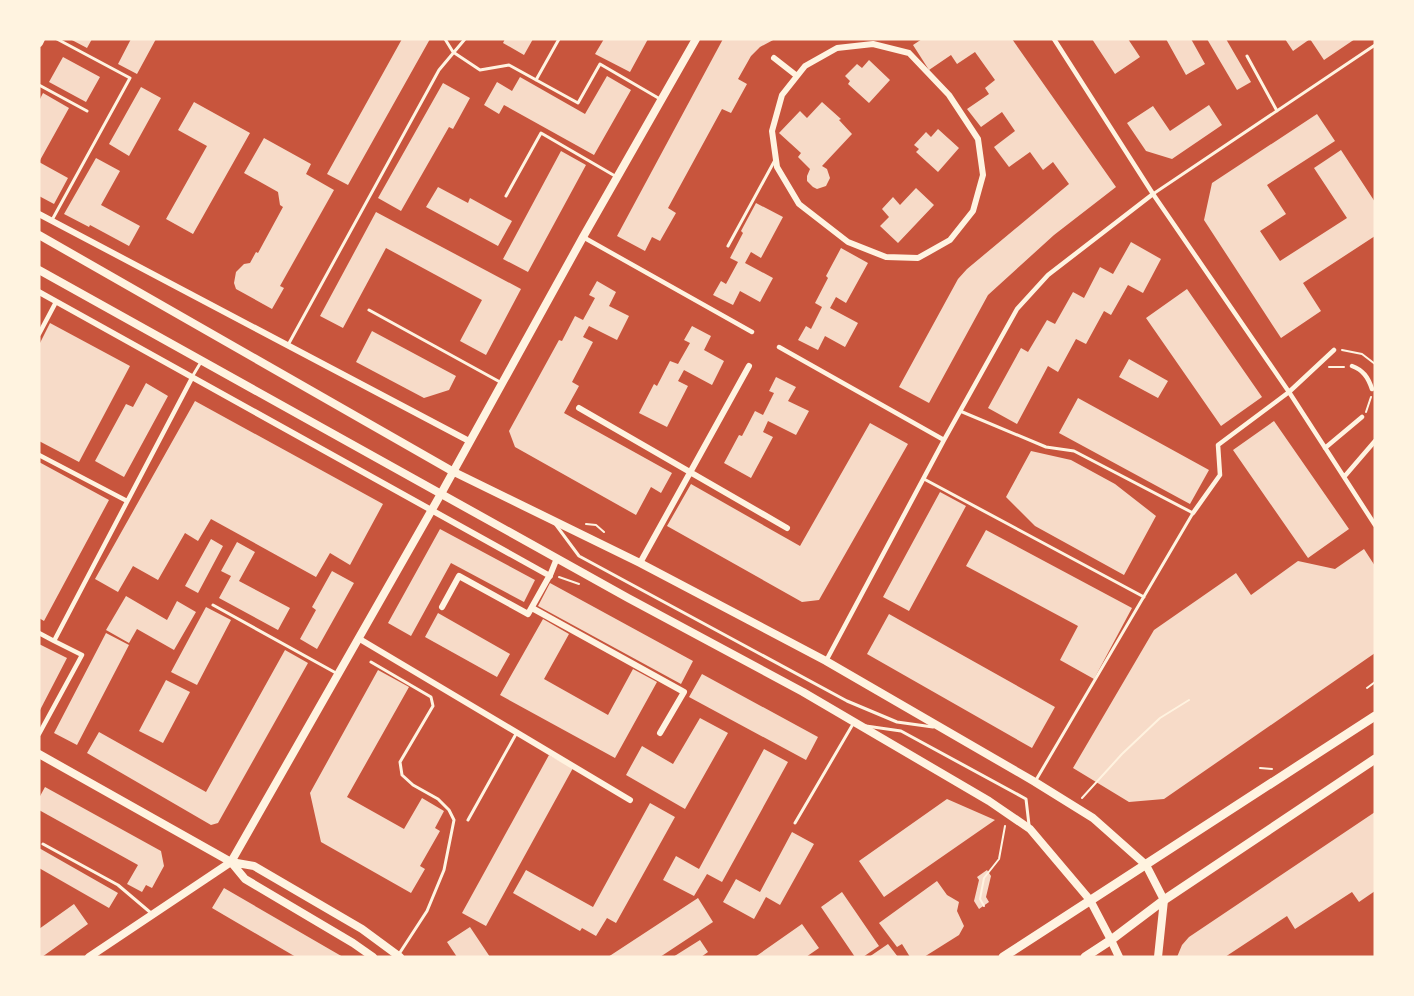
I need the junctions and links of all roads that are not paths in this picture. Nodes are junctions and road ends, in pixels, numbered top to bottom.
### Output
1 (41, 39) edge
2 (57, 39) edge
3 (445, 39) edge
4 (465, 39) edge
5 (559, 39) edge
6 (696, 39) edge
7 (1054, 39) edge
8 (39, 43) edge
9 (1375, 45) edge
10 (453, 52) junction
11 (1247, 56) dead end
12 (774, 58) dead end
13 (798, 76) junction
14 (536, 80) junction
15 (39, 85) edge
16 (661, 100) junction
17 (87, 111) dead end
18 (1277, 111) junction
19 (776, 158) junction
20 (617, 177) junction
21 (1153, 194) junction
22 (506, 196) dead end
23 (39, 214) edge
24 (52, 221) junction
25 (39, 235) edge
26 (583, 237) junction
27 (728, 246) dead end
28 (39, 270) edge
29 (39, 292) edge
30 (56, 302) junction
31 (369, 310) dead end
32 (752, 332) dead end
33 (39, 334) edge
34 (288, 345) junction
35 (779, 347) dead end
36 (1334, 350) road end
37 (202, 360) junction
38 (749, 366) dead end
39 (1352, 366) road end
40 (192, 378) junction
41 (501, 383) junction
42 (1372, 388) road end
43 (1289, 392) junction
44 (579, 408) dead end
45 (960, 411) junction
46 (1362, 417) road end
47 (944, 440) junction
48 (469, 441) junction
49 (1375, 441) edge
50 (1325, 448) junction
51 (39, 455) edge
52 (452, 471) junction
53 (691, 472) junction
54 (1344, 477) junction
55 (924, 478) junction
56 (442, 492) junction
57 (127, 501) junction
58 (430, 511) junction
59 (1193, 513) junction
60 (553, 520) junction
61 (1375, 525) edge
62 (788, 528) dead end
63 (557, 558) junction
64 (640, 563) junction
65 (550, 576) junction
66 (1144, 597) junction
67 (213, 604) dead end
68 (442, 607) dead end
69 (532, 608) junction
70 (39, 633) edge
71 (358, 638) junction
72 (54, 641) junction
73 (826, 661) junction
74 (370, 662) dead end
75 (338, 674) junction
76 (1375, 716) edge
77 (856, 724) junction
78 (941, 728) junction
79 (517, 733) junction
80 (660, 733) dead end
81 (39, 734) edge
82 (39, 754) edge
83 (1375, 759) edge
84 (1035, 782) junction
85 (630, 800) dead end
86 (468, 820) dead end
87 (795, 823) dead end
88 (1030, 829) junction
89 (43, 844) dead end
90 (231, 862) junction
91 (1146, 865) junction
92 (1090, 900) junction
93 (1164, 900) junction
94 (153, 914) junction
95 (1111, 940) junction
96 (399, 956) edge
97 (89, 957) edge
98 (373, 957) edge
99 (1003, 957) edge
100 (1085, 957) edge
101 (1119, 957) edge
102 (1158, 957) edge

1 - 8 street
2 - 24 lane
3 - 10 lane
4 - 10 lane
5 - 14 lane
6 - 16 street
7 - 21 street
9 - 18 lane
10 - 14 lane
10 - 34 lane
11 - 18 lane
12 - 13 street
13 - 19 street
13 - 19 street
14 - 16 lane
15 - 17 lane
16 - 20 street
18 - 21 lane
19 - 27 lane
20 - 22 lane
20 - 26 street
21 - 43 street
21 - 45 street
23 - 24 street
24 - 34 street
25 - 52 main road
26 - 32 street
26 - 41 street
28 - 37 main road
29 - 30 street
30 - 33 street
30 - 40 street
31 - 41 lane
34 - 48 street
35 - 47 street
36 - 43 street
37 - 40 lane
37 - 56 main road
38 - 53 street
39 - 42 street
40 - 57 street
40 - 58 street
41 - 48 street
43 - 50 street
43 - 59 street
44 - 53 street
45 - 47 street
45 - 59 lane
46 - 50 street
47 - 55 street
48 - 52 street
49 - 54 street
50 - 54 street
51 - 57 street
52 - 56 street
52 - 60 main road
53 - 62 street
53 - 64 street
54 - 61 street
55 - 66 lane
55 - 73 street
56 - 58 street
56 - 63 main road
57 - 72 street
58 - 65 street
58 - 71 street
59 - 66 lane
60 - 64 main road
60 - 78 lane
63 - 65 street
63 - 77 main road
64 - 73 main road
65 - 69 street
66 - 84 lane
67 - 75 lane
68 - 69 street
69 - 80 street
70 - 72 street
71 - 75 street
71 - 79 street
72 - 81 street
73 - 78 main road
74 - 96 lane
75 - 90 street
76 - 91 main road
77 - 87 lane
77 - 88 main road
77 - 88 lane
78 - 84 main road
79 - 85 street
79 - 86 lane
82 - 90 street
83 - 93 main road
84 - 91 main road
88 - 92 main road
89 - 94 lane
90 - 94 street
90 - 96 street
90 - 98 street
91 - 92 main road
91 - 93 main road
92 - 95 main road
92 - 99 main road
93 - 95 main road
93 - 102 street
94 - 97 street
95 - 100 main road
95 - 101 street

